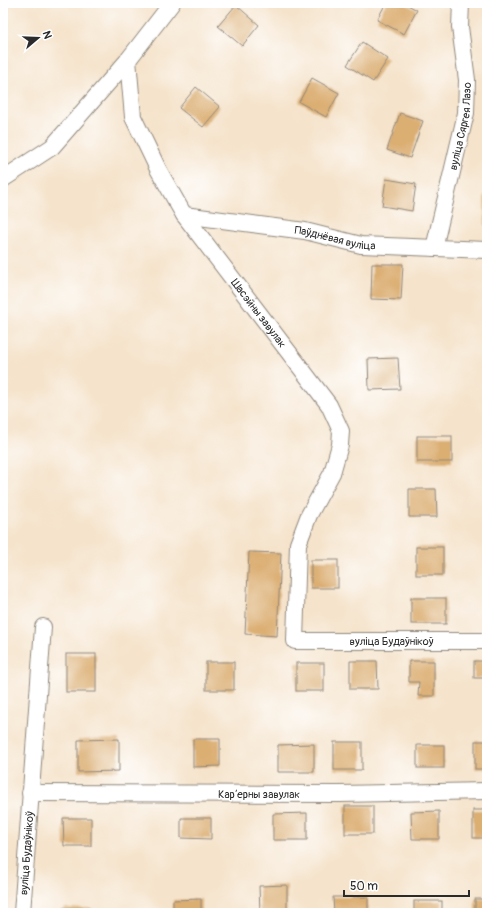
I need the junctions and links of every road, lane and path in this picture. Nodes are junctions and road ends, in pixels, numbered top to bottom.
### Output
1 (172, 3) edge
2 (461, 3) edge
3 (128, 60) junction
4 (3, 179) edge
5 (184, 215) junction
6 (434, 248) junction
7 (487, 250) edge
8 (43, 627) dead end
9 (295, 641) joint
10 (487, 641) edge
11 (487, 791) edge
12 (30, 793) junction
13 (22, 913) edge

1 - 3 street
2 - 6 street, вуліца Сяргея Лазо
3 - 4 street
3 - 5 street, Шасэйны завулак
5 - 6 street, Паўднёвая вуліца
5 - 9 street, Шасэйны завулак
6 - 7 street, Паўднёвая вуліца
8 - 12 street, вуліца Будаўнікоў
9 - 10 street, вуліца Будаўнікоў
11 - 12 street, Карʼерны завулак
12 - 13 street, вуліца Будаўнікоў

